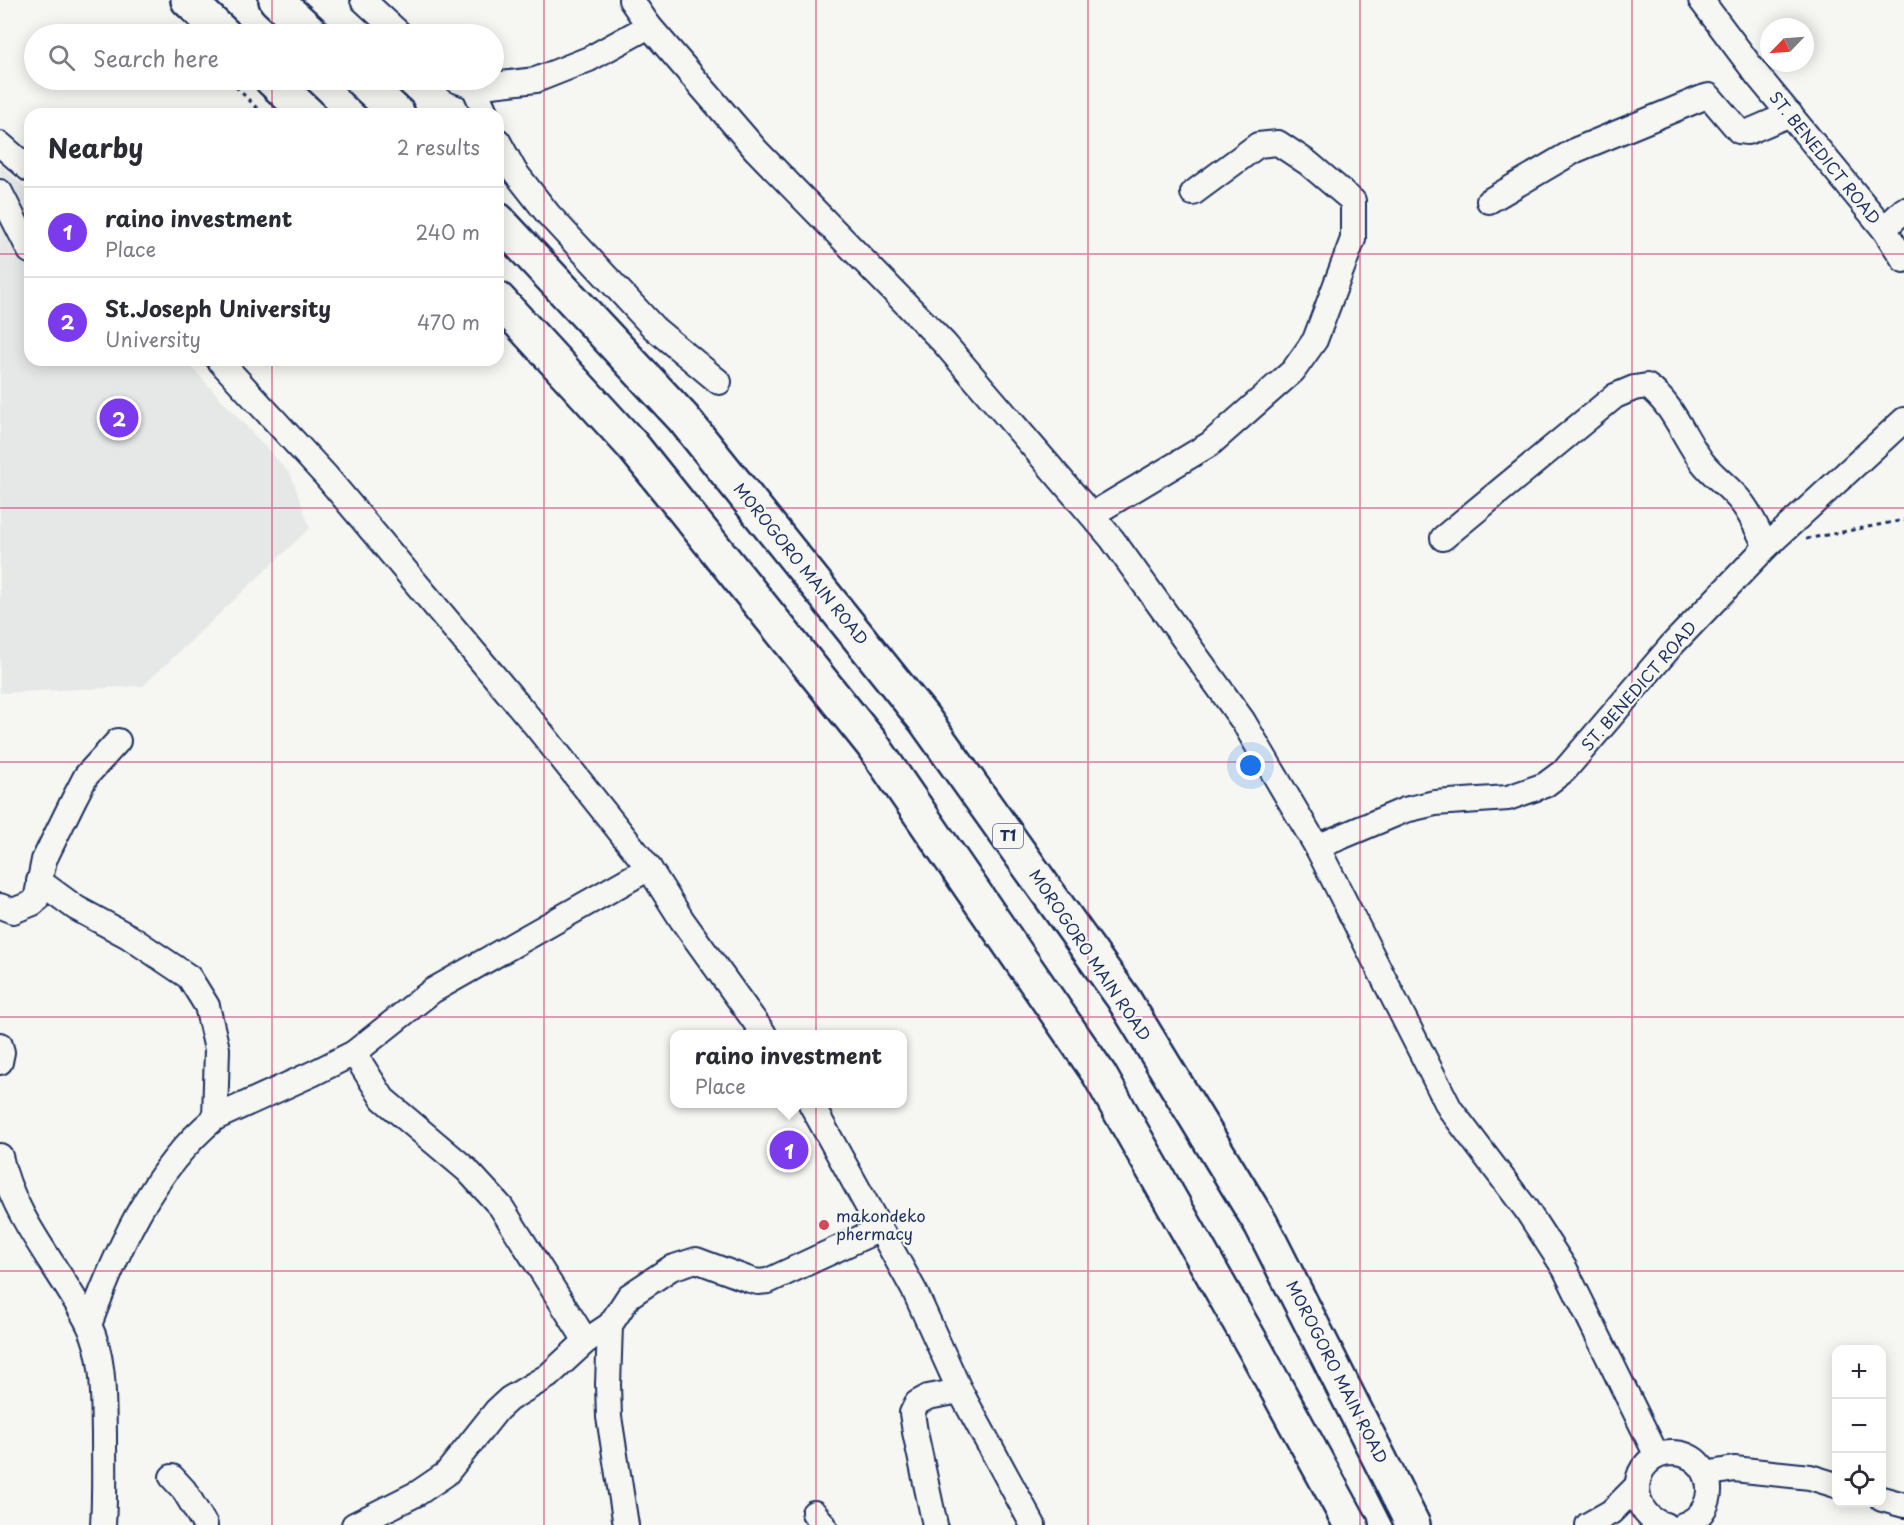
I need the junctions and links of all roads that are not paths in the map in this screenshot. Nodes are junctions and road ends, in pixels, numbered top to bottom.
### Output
1 (188, 0) edge
2 (276, 0) edge
3 (363, 0) edge
4 (631, 0) edge
5 (1701, 0) edge
6 (213, 24) edge
7 (302, 24) edge
8 (389, 24) edge
9 (648, 26) junction
10 (504, 81) edge
11 (283, 90) edge
12 (372, 90) edge
13 (470, 90) edge
14 (302, 108) edge
15 (391, 108) edge
16 (482, 108) edge
17 (1790, 114) junction
18 (0, 144) edge
19 (504, 152) edge
20 (24, 166) edge
21 (0, 192) edge
22 (1193, 193) dead end
23 (1489, 201) dead end
24 (1904, 210) edge
25 (504, 226) edge
26 (1884, 229) junction
27 (24, 239) edge
28 (1904, 260) edge
29 (504, 306) edge
30 (225, 366) edge
31 (719, 382) dead end
32 (1904, 420) edge
33 (1103, 508) dead end
34 (1443, 538) dead end
35 (1766, 547) junction
36 (118, 741) dead end
37 (1317, 847) junction
38 (649, 868) junction
39 (39, 881) junction
40 (0, 906) edge
41 (760, 1030) edge
42 (0, 1045) edge
43 (354, 1053) junction
44 (0, 1062) edge
45 (813, 1108) edge
46 (215, 1118) junction
47 (0, 1156) edge
48 (880, 1229) junction
49 (89, 1325) junction
50 (610, 1325) junction
51 (586, 1341) junction
52 (960, 1390) junction
53 (1657, 1456) junction
54 (1706, 1474) junction
55 (172, 1477) dead end
56 (1832, 1484) edge
57 (1636, 1487) junction
58 (1886, 1500) edge
59 (1904, 1505) edge
60 (1694, 1522) edge
61 (1653, 1523) edge
62 (103, 1525) edge
63 (205, 1525) edge
64 (354, 1525) edge
65 (626, 1525) edge
66 (935, 1525) edge
67 (1033, 1525) edge
68 (1351, 1525) edge
69 (1413, 1525) edge
70 (1588, 1525) edge

1 - 6 highway
2 - 7 highway
3 - 8 street
4 - 9 street
5 - 17 street, ST. BENEDICT ROAD
9 - 10 street
9 - 37 street
11 - 14 highway
12 - 15 highway
13 - 16 street
17 - 23 street
17 - 26 street, ST. BENEDICT ROAD
18 - 20 street
19 - 31 street
21 - 27 street
22 - 33 street
24 - 26 street
25 - 69 highway, MOROGORO MAIN ROAD / T1
26 - 28 street, ST. BENEDICT ROAD
29 - 68 highway
30 - 38 street
32 - 35 street, ST. BENEDICT ROAD
34 - 35 street
35 - 37 street, ST. BENEDICT ROAD
36 - 39 street
37 - 53 street
38 - 41 street
38 - 43 street
39 - 40 street
39 - 46 street
42 - 44 street
43 - 46 street
43 - 51 street
45 - 48 street
46 - 49 street
47 - 49 street
48 - 50 street
48 - 52 street
49 - 62 street
50 - 51 street
50 - 65 street
51 - 64 street
52 - 66 street
52 - 67 street
53 - 54 street
53 - 57 street
54 - 56 street
54 - 60 street
55 - 63 street
57 - 61 street
57 - 70 street
58 - 59 street

